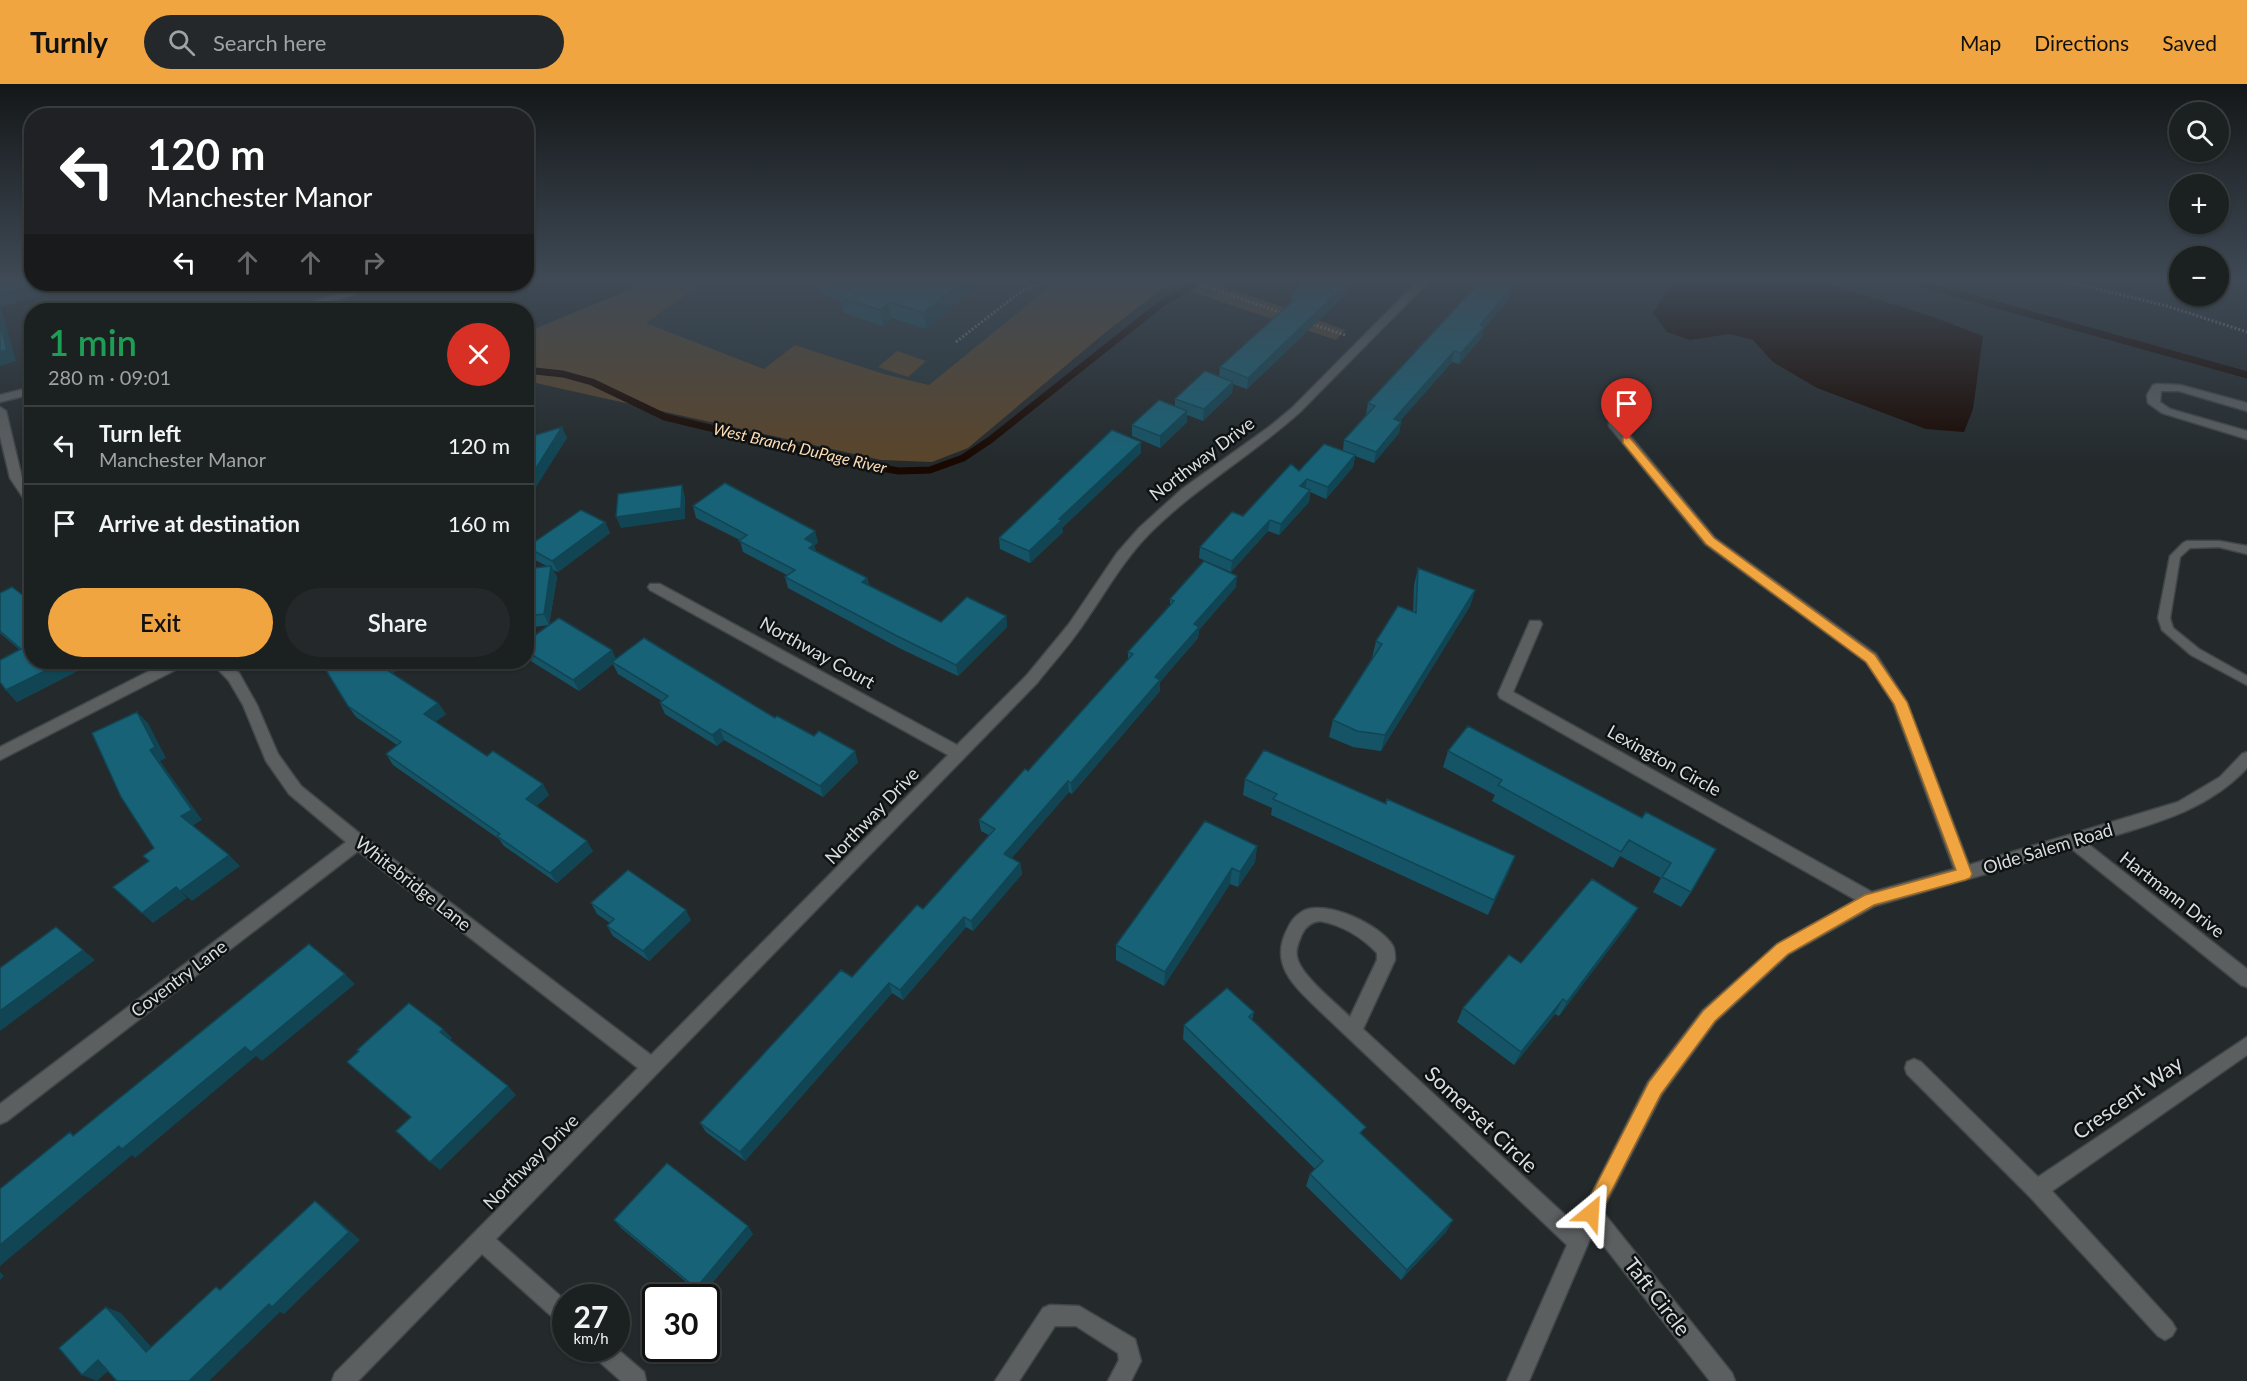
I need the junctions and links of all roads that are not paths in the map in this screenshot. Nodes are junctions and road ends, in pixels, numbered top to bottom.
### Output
1 (1365, 341) edge
2 (24, 392) edge
3 (0, 399) edge
4 (2247, 407) edge
5 (0, 411) edge
6 (1613, 423) dead end
7 (2247, 435) edge
8 (24, 490) edge
9 (2247, 550) edge
10 (655, 587) dead end
11 (1536, 624) dead end
12 (164, 669) edge
13 (225, 669) edge
14 (2247, 681) edge
15 (960, 753) junction
16 (0, 754) edge
17 (2247, 759) edge
18 (358, 842) junction
19 (2074, 842) junction
20 (1965, 874) junction
21 (1870, 900) junction
22 (2247, 979) edge
23 (1353, 1031) junction
24 (2247, 1045) edge
25 (652, 1067) junction
26 (1914, 1068) dead end
27 (0, 1115) edge
28 (2037, 1190) junction
29 (1591, 1213) junction
30 (482, 1240) junction
31 (1578, 1241) junction
32 (552, 1303) edge
33 (2165, 1329) dead end
34 (616, 1362) edge
35 (636, 1380) edge
36 (344, 1381) edge
37 (1006, 1381) edge
38 (1119, 1381) edge
39 (1518, 1381) edge
40 (1724, 1381) edge

1 - 15 street, Northway Drive
2 - 3 street
4 - 7 street
5 - 8 street
6 - 20 street
9 - 14 lane
10 - 15 street, Northway Court
11 - 21 street, Lexington Circle
12 - 16 street
13 - 18 street, Whitebridge Lane
15 - 25 street, Northway Drive
17 - 19 street, Olde Salem Road
18 - 25 street, Whitebridge Lane
18 - 27 street, Coventry Lane
19 - 20 street, Olde Salem Road
19 - 22 street, Hartmann Drive
20 - 21 street, Olde Salem Road
21 - 29 street, Olde Salem Road
23 - 23 street, Somerset Circle
23 - 31 street, Somerset Circle
24 - 28 street, Crescent Way
25 - 30 street, Northway Drive
26 - 28 street
28 - 33 street
29 - 31 street, Olde Salem Road
29 - 40 street, Taft Circle
30 - 32 street
30 - 36 street, Northway Drive
31 - 39 street, Olde Salem Road
34 - 35 street
37 - 38 street

